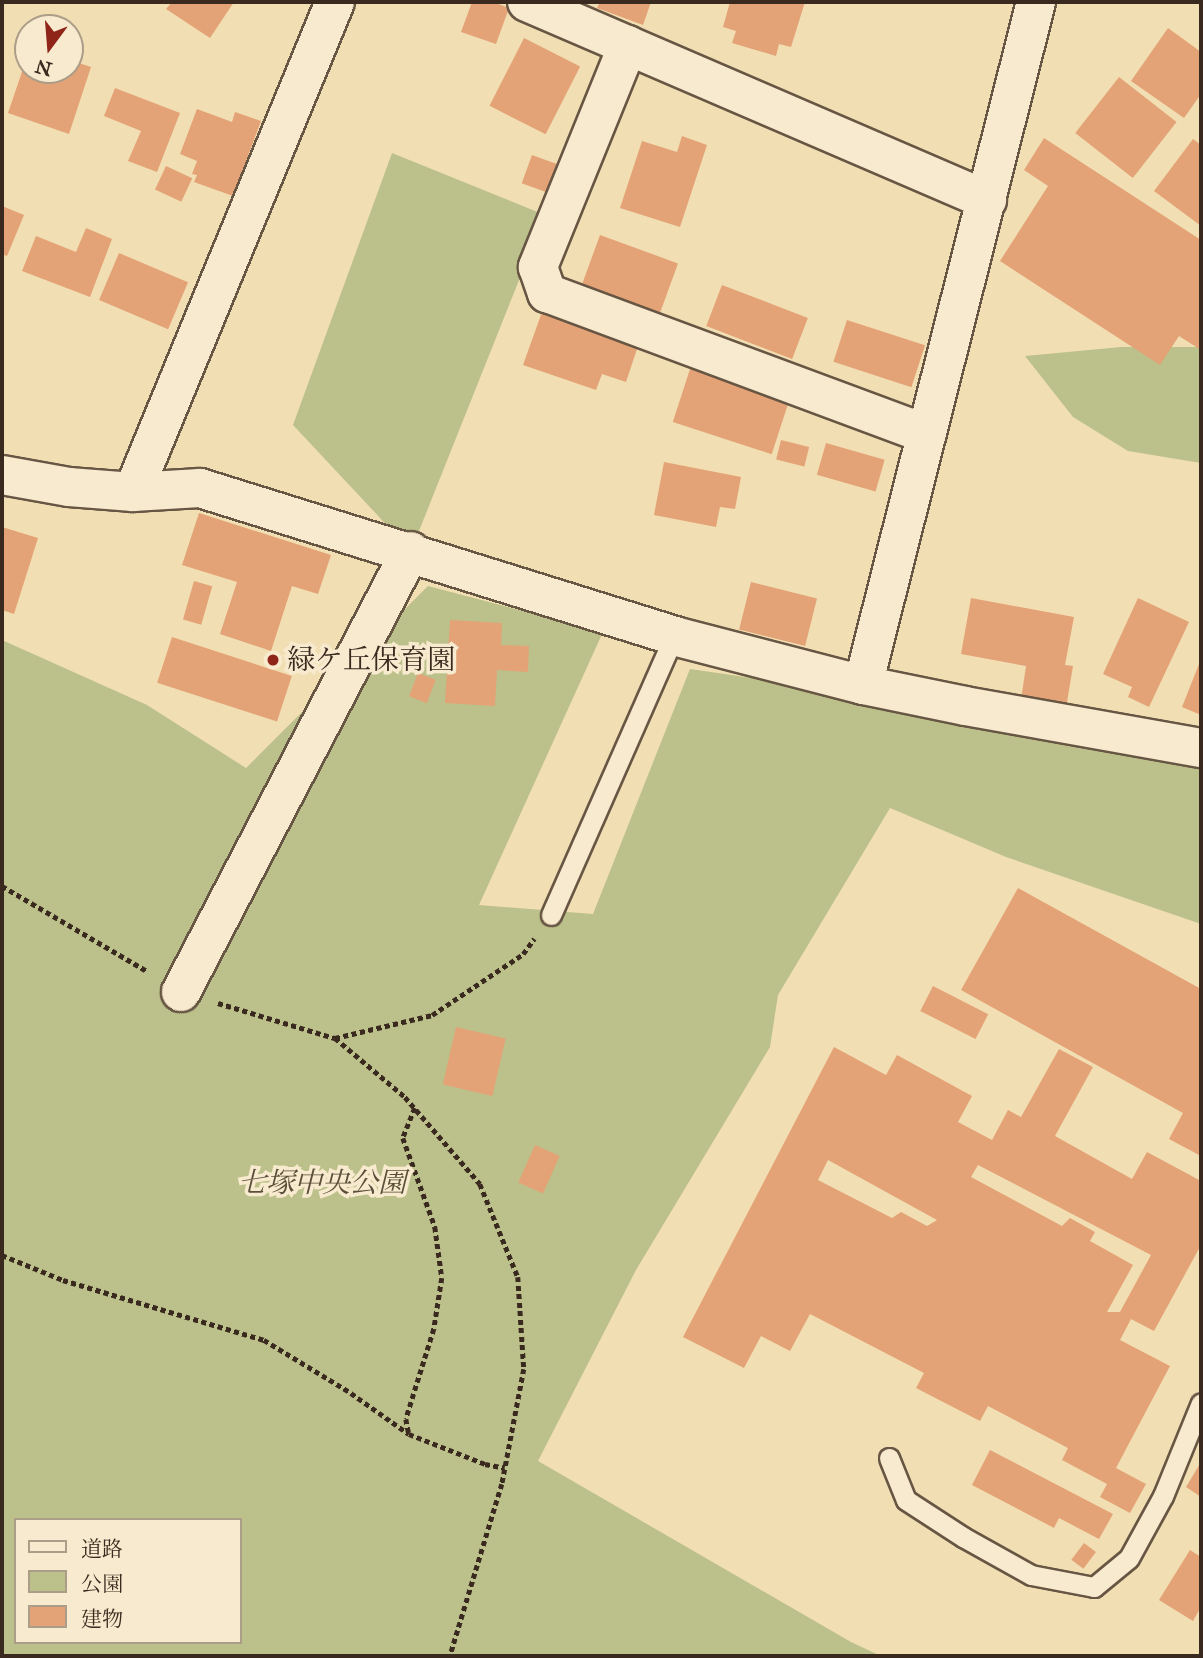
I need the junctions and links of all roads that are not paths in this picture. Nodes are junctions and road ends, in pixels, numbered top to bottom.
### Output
1 (335, 2) edge
2 (527, 2) edge
3 (1036, 2) edge
4 (628, 45) junction
5 (987, 200) junction
6 (927, 434) junction
7 (2, 475) edge
8 (133, 492) junction
9 (411, 551) junction
10 (674, 636) junction
11 (863, 685) junction
12 (1201, 748) edge
13 (551, 915) road end
14 (181, 992) road end
15 (1201, 1403) edge
16 (889, 1458) dead end

1 - 8 street
2 - 4 street
3 - 5 street
4 - 5 street
4 - 6 street
5 - 6 street
6 - 11 street
7 - 8 street
8 - 9 street
9 - 10 street
9 - 14 street
10 - 11 street
10 - 13 lane
11 - 12 street
15 - 16 lane

